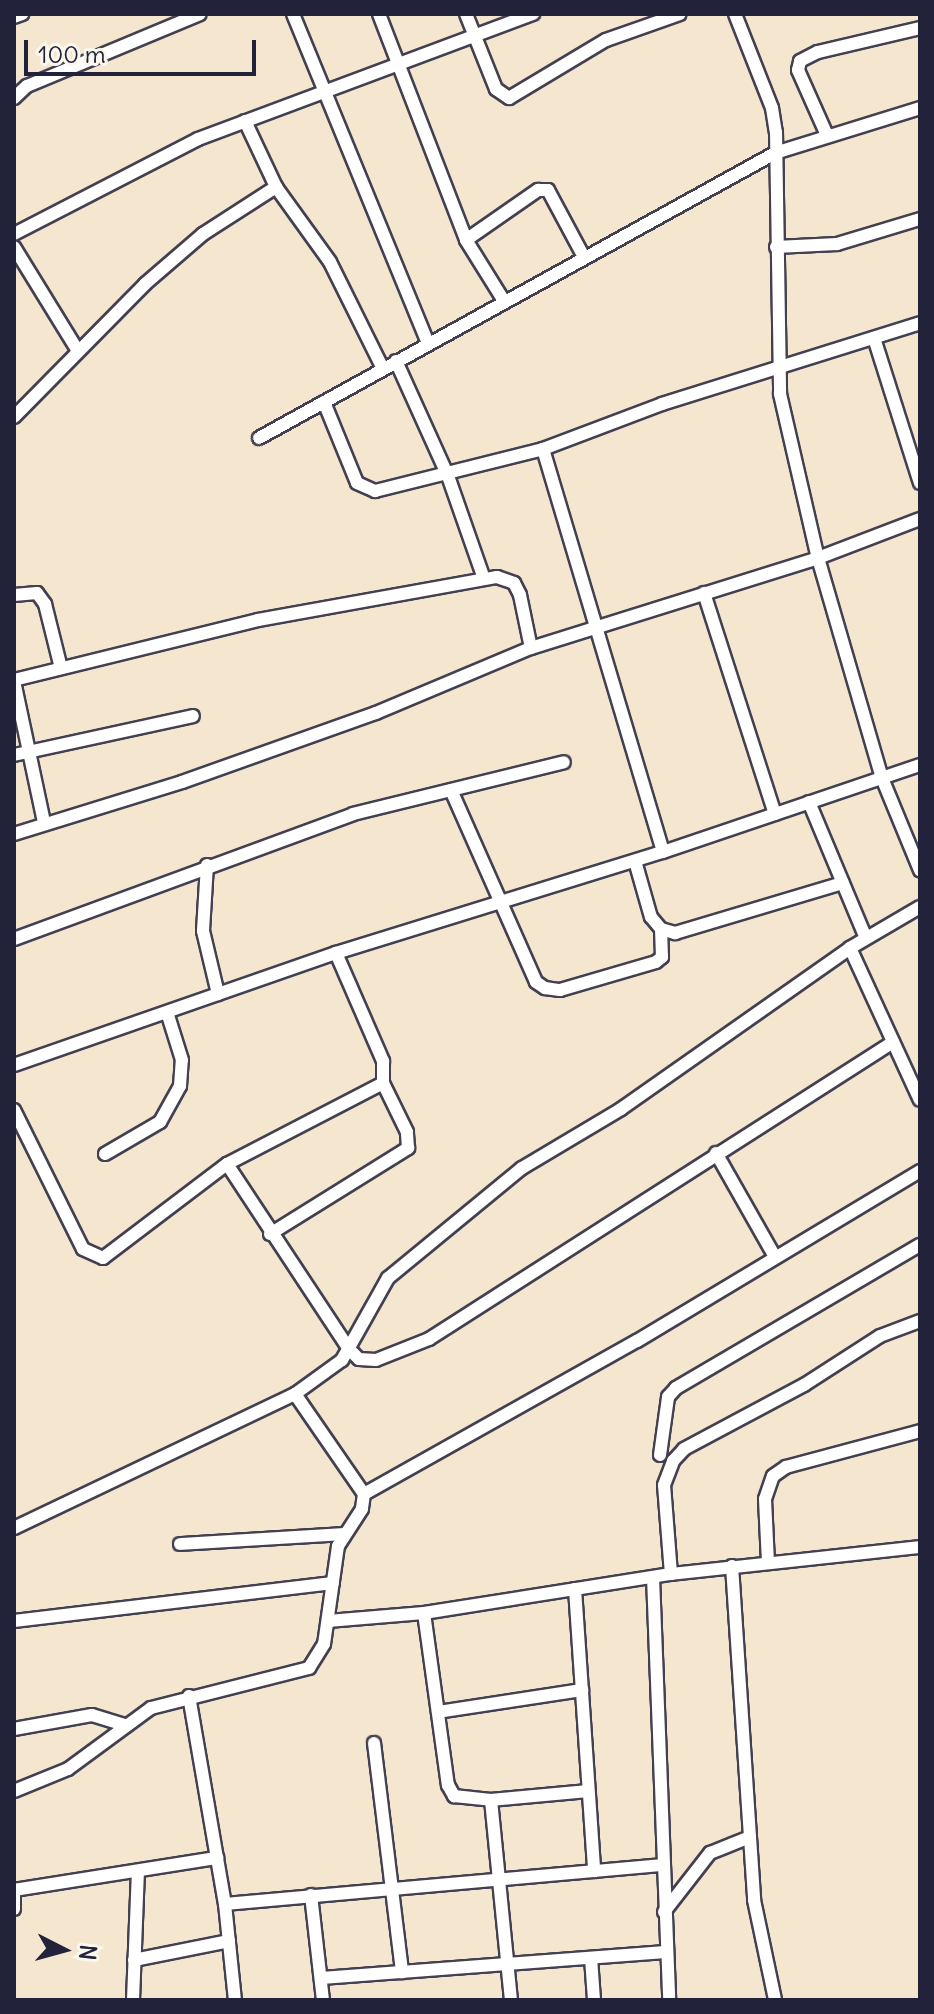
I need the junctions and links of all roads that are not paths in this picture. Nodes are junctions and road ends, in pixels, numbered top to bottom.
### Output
1 (22, 14) edge
2 (200, 14) edge
3 (293, 14) edge
4 (379, 14) edge
5 (466, 14) edge
6 (533, 14) edge
7 (680, 14) edge
8 (735, 14) edge
9 (14, 17) edge
10 (920, 28) edge
11 (475, 37) junction
12 (399, 66) junction
13 (322, 91) junction
14 (14, 98) edge
15 (920, 108) edge
16 (245, 121) junction
17 (826, 133) junction
18 (775, 153) junction
19 (276, 187) junction
20 (920, 219) edge
21 (14, 234) edge
22 (466, 240) junction
23 (14, 247) edge
24 (776, 247) junction
25 (584, 257) junction
26 (504, 301) junction
27 (920, 323) edge
28 (874, 338) junction
29 (428, 343) junction
30 (78, 351) junction
31 (396, 361) junction
32 (383, 369) junction
33 (777, 369) junction
34 (324, 402) junction
35 (14, 417) edge
36 (259, 438) dead end
37 (543, 449) junction
38 (448, 476) junction
39 (920, 483) edge
40 (920, 519) edge
41 (818, 558) junction
42 (484, 579) junction
43 (704, 593) junction
44 (14, 595) edge
45 (597, 627) junction
46 (531, 648) junction
47 (61, 668) junction
48 (14, 680) edge
49 (193, 716) dead end
50 (29, 752) junction
51 (14, 755) edge
52 (564, 762) dead end
53 (920, 765) edge
54 (882, 778) junction
55 (451, 790) junction
56 (809, 802) junction
57 (775, 814) junction
58 (44, 822) junction
59 (14, 834) edge
60 (663, 852) junction
61 (635, 861) junction
62 (207, 865) junction
63 (920, 870) edge
64 (843, 883) junction
65 (503, 904) junction
66 (920, 907) edge
67 (661, 929) junction
68 (866, 938) junction
69 (14, 939) edge
70 (850, 948) junction
71 (336, 953) junction
72 (218, 994) junction
73 (167, 1012) junction
74 (893, 1042) junction
75 (14, 1065) edge
76 (383, 1083) junction
77 (920, 1100) edge
78 (14, 1110) edge
79 (716, 1153) junction
80 (105, 1154) dead end
81 (227, 1164) junction
82 (920, 1171) edge
83 (270, 1234) junction
84 (920, 1245) edge
85 (774, 1255) junction
86 (920, 1321) edge
87 (349, 1349) junction
88 (295, 1394) junction
89 (920, 1431) edge
90 (660, 1455) dead end
91 (364, 1494) junction
92 (14, 1528) edge
93 (343, 1534) junction
94 (180, 1544) dead end
95 (920, 1547) edge
96 (768, 1563) junction
97 (732, 1566) junction
98 (671, 1574) junction
99 (653, 1577) junction
100 (333, 1583) junction
101 (575, 1589) junction
102 (424, 1613) junction
103 (14, 1621) edge
104 (328, 1621) junction
105 (582, 1690) junction
106 (189, 1696) junction
107 (438, 1712) junction
108 (125, 1725) junction
109 (14, 1729) edge
110 (374, 1743) dead end
111 (14, 1791) edge
112 (588, 1791) junction
113 (491, 1800) junction
114 (750, 1837) junction
115 (217, 1858) junction
116 (663, 1865) junction
117 (138, 1871) junction
118 (594, 1871) junction
119 (500, 1878) junction
120 (392, 1886) junction
121 (14, 1890) edge
122 (311, 1895) junction
123 (225, 1904) junction
124 (14, 1909) edge
125 (664, 1912) junction
126 (229, 1941) junction
127 (666, 1952) junction
128 (591, 1958) junction
129 (134, 1960) junction
130 (508, 1964) junction
131 (402, 1972) junction
132 (321, 1978) junction
133 (133, 2000) edge
134 (235, 2000) edge
135 (323, 2000) edge
136 (511, 2000) edge
137 (594, 2000) edge
138 (669, 2000) edge
139 (775, 2000) edge

1 - 9 street
2 - 14 street
3 - 13 street
4 - 12 street
5 - 11 street
6 - 11 street
7 - 11 street
8 - 18 street
10 - 17 street
11 - 12 street
12 - 13 street
12 - 22 street
13 - 16 street
13 - 29 street
15 - 17 street
16 - 19 street
16 - 21 street
17 - 18 street
18 - 24 street
18 - 25 street
19 - 30 street
19 - 32 street
20 - 24 street
22 - 25 street
22 - 26 street
23 - 30 street
24 - 33 street
25 - 26 street
26 - 29 street
27 - 28 street
28 - 33 street
28 - 39 street
29 - 31 street
30 - 35 street
31 - 32 street
31 - 38 street
32 - 34 street
33 - 37 street
33 - 41 street
34 - 36 street
34 - 38 street
37 - 38 street
37 - 45 street
38 - 42 street
40 - 41 street
41 - 43 street
41 - 54 street
42 - 46 street
42 - 47 street
43 - 45 street
43 - 57 street
44 - 47 street
45 - 46 street
45 - 60 street
46 - 58 street
47 - 48 street
48 - 50 street
49 - 50 street
50 - 51 street
50 - 58 street
52 - 55 street
53 - 54 street
54 - 56 street
54 - 63 street
55 - 62 street
55 - 65 street
56 - 57 street
56 - 64 street
57 - 60 street
58 - 59 street
60 - 61 street
61 - 65 street
61 - 67 street
62 - 69 street
62 - 72 street
64 - 67 street
64 - 68 street
65 - 67 street
65 - 71 street
66 - 68 street
68 - 70 street
70 - 74 street
70 - 87 street
71 - 72 street
71 - 76 street
72 - 73 street
73 - 75 street
73 - 80 street
74 - 77 street
74 - 79 street
76 - 81 street
76 - 83 street
78 - 81 street
79 - 85 street
79 - 87 street
81 - 83 street
82 - 85 street
83 - 87 street
84 - 90 street
85 - 91 street
86 - 98 street
87 - 88 street
88 - 91 street
88 - 92 street
89 - 96 street
91 - 93 street
93 - 94 street
93 - 100 street
95 - 96 street
96 - 97 street
97 - 98 street
97 - 114 street
98 - 99 street
99 - 101 street
99 - 116 street
100 - 103 street
100 - 104 street
101 - 102 street
101 - 105 street
102 - 104 street
102 - 107 street
104 - 106 street
105 - 107 street
105 - 112 street
106 - 108 street
106 - 115 street
107 - 113 street
108 - 109 street
108 - 111 street
110 - 120 street
112 - 113 street
112 - 118 street
113 - 119 street
114 - 125 street
114 - 139 street
115 - 117 street
115 - 123 street
116 - 118 street
116 - 125 street
117 - 121 street
117 - 129 street
118 - 119 street
119 - 120 street
119 - 130 street
120 - 122 street
120 - 131 street
121 - 124 street
122 - 123 street
122 - 132 street
123 - 126 street
125 - 127 street
126 - 129 street
126 - 134 street
127 - 128 street
127 - 138 street
128 - 130 street
128 - 137 street
129 - 133 street
130 - 131 street
130 - 136 street
131 - 132 street
132 - 135 street

